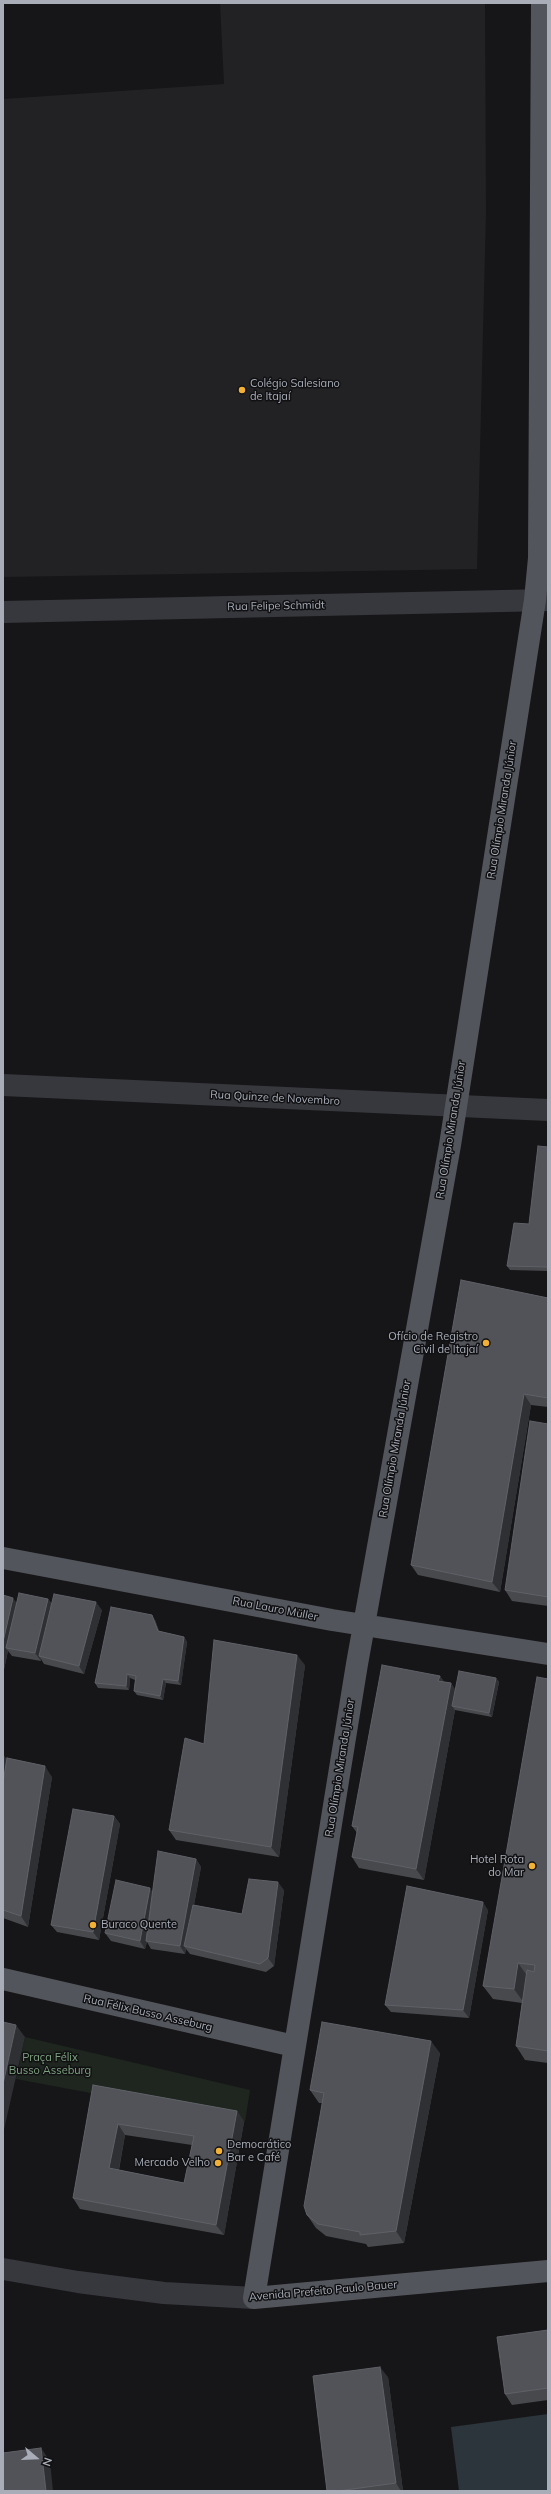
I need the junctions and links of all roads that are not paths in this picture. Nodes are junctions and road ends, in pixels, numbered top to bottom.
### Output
1 (542, 3) edge
2 (544, 109) edge
3 (542, 600) edge
4 (3, 612) edge
5 (3, 1085) edge
6 (455, 1106) junction
7 (548, 1110) edge
8 (3, 1558) edge
9 (364, 1625) junction
10 (548, 1654) edge
11 (3, 1979) edge
12 (294, 2046) junction
13 (3, 2269) edge
14 (548, 2271) edge
15 (254, 2298) junction

1 - 2 main road, Rua Olímpio Miranda Júnior
2 - 3 main road, Rua Olímpio Miranda Júnior
3 - 4 street, Rua Felipe Schmidt
3 - 6 main road, Rua Olímpio Miranda Júnior
5 - 6 street, Rua Quinze de Novembro
6 - 7 street, Rua Quinze de Novembro
6 - 9 main road, Rua Olímpio Miranda Júnior
8 - 9 main road, Rua Lauro Müller
9 - 10 main road, Rua Lauro Müller
9 - 12 main road, Rua Olímpio Miranda Júnior
11 - 12 main road, Rua Félix Busso Asseburg
12 - 15 main road, Rua Olímpio Miranda Júnior
13 - 15 street, Avenida Prefeito Paulo Bauer
14 - 15 main road, Avenida Prefeito Paulo Bauer

